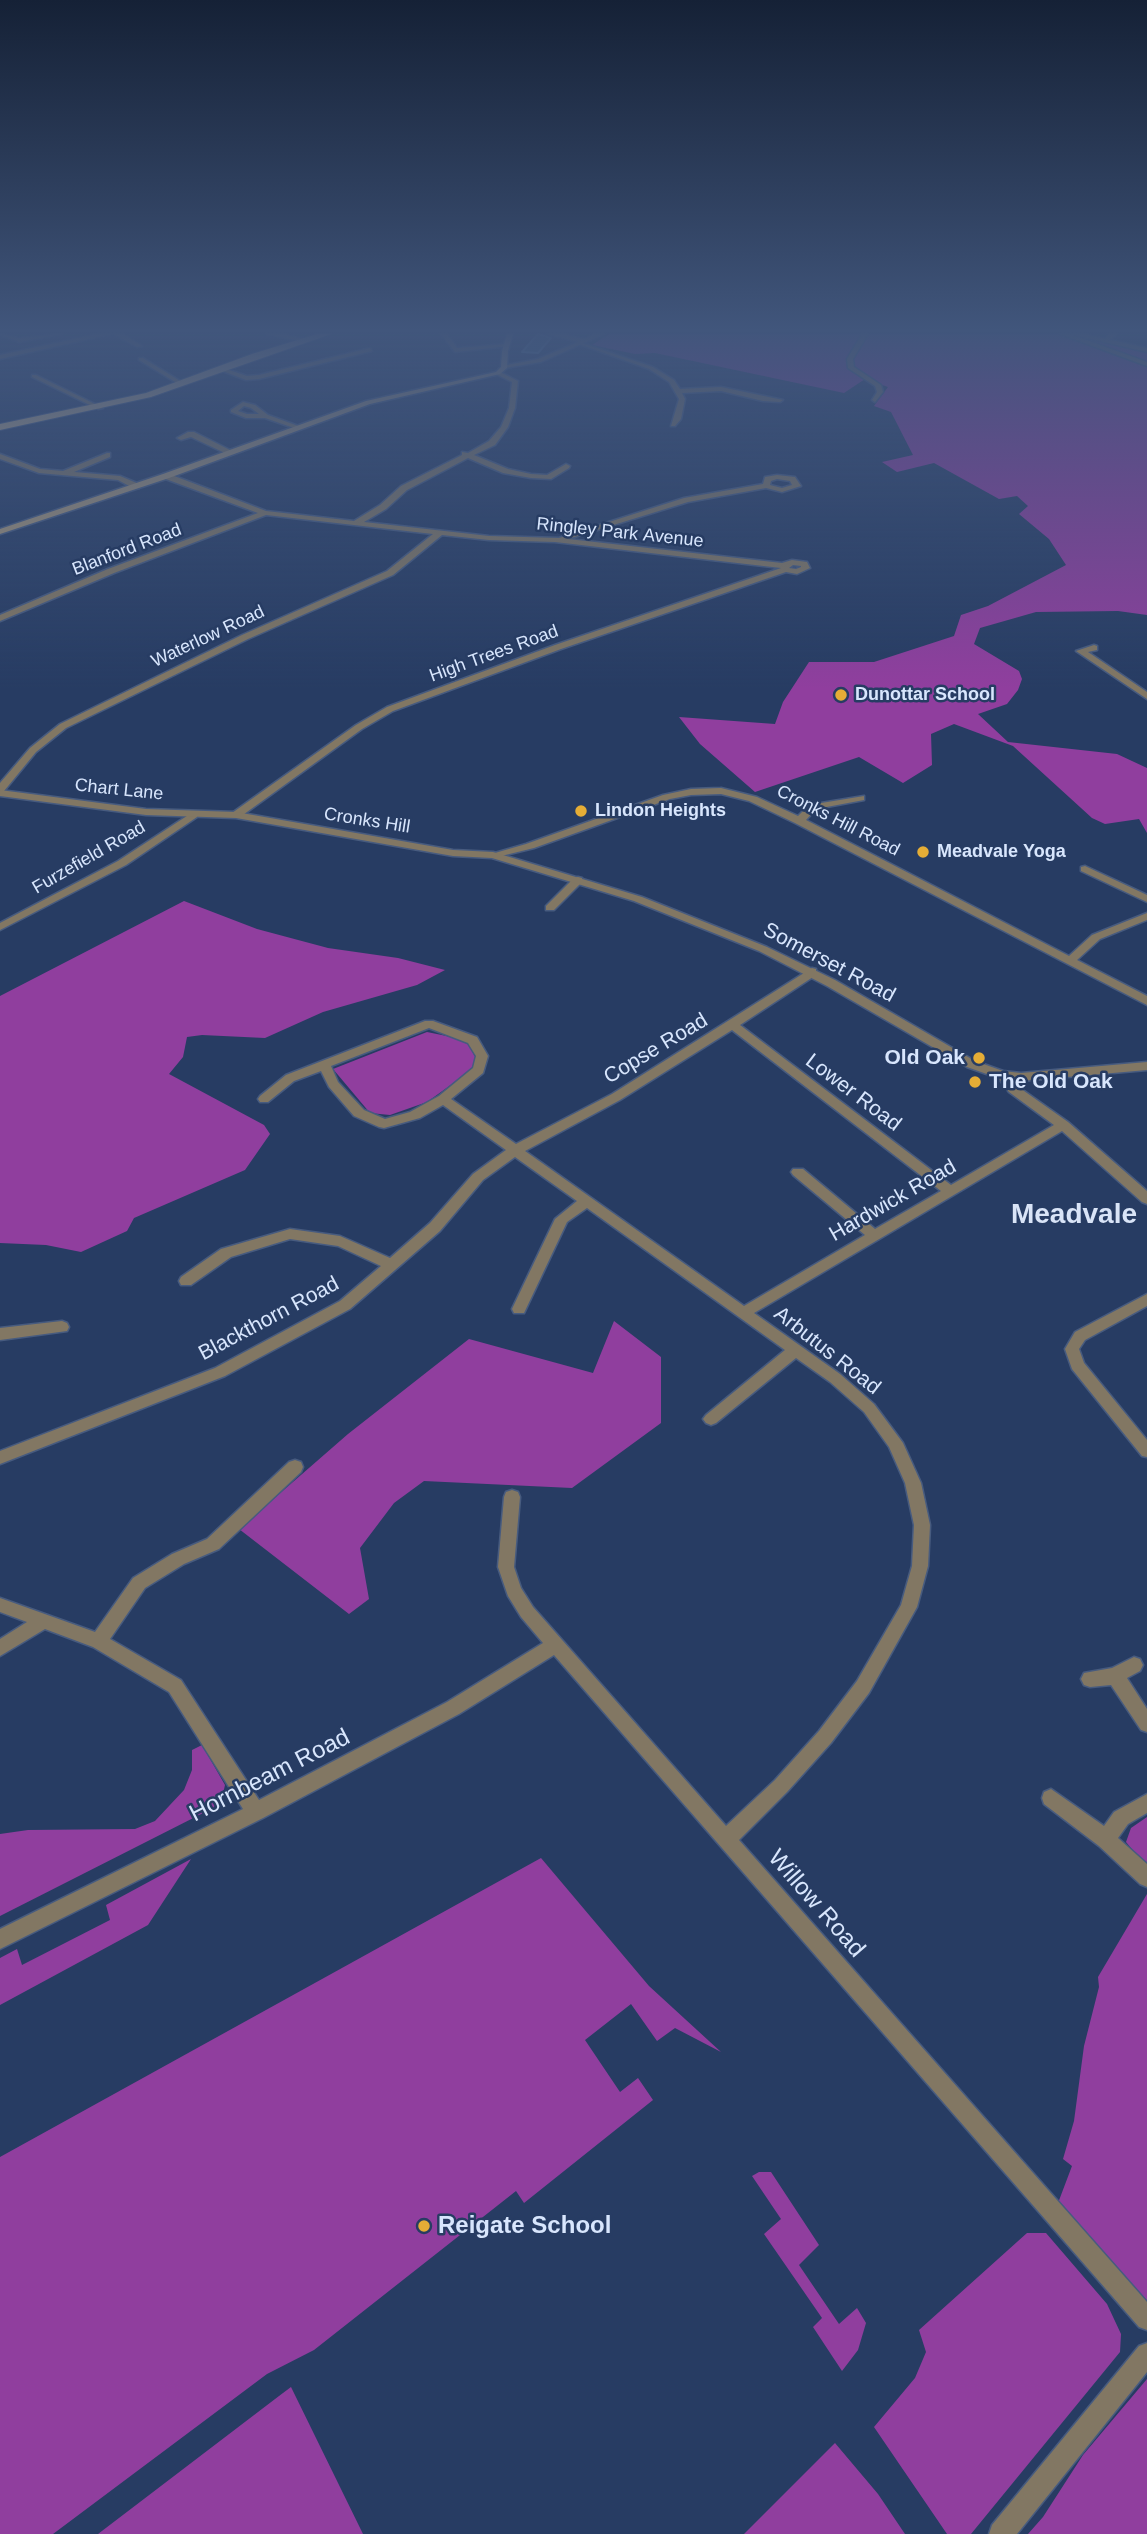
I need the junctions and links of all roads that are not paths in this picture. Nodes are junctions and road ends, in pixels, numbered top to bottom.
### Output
1 (230, 452) edge
2 (469, 452) edge
3 (465, 454) junction
4 (107, 455) dead end
5 (0, 456) edge
6 (566, 466) dead end
7 (61, 474) junction
8 (166, 476) junction
9 (136, 486) junction
10 (766, 486) dead end
11 (265, 513) junction
12 (356, 523) junction
13 (0, 531) edge
14 (442, 532) junction
15 (555, 540) junction
16 (785, 567) joint
17 (0, 618) edge
18 (1094, 648) dead end
19 (1147, 696) edge
20 (0, 791) edge
21 (860, 798) dead end
22 (193, 815) junction
23 (236, 815) junction
24 (799, 821) junction
25 (493, 855) junction
26 (1085, 869) dead end
27 (578, 880) junction
28 (1147, 899) edge
29 (550, 908) dead end
30 (1147, 916) edge
31 (0, 927) edge
32 (1070, 961) junction
33 (811, 972) junction
34 (1147, 1000) edge
35 (733, 1025) junction
36 (325, 1066) junction
37 (1147, 1066) edge
38 (1002, 1075) junction
39 (264, 1099) dead end
40 (443, 1099) junction
41 (1063, 1125) junction
42 (515, 1150) junction
43 (799, 1172) dead end
44 (950, 1191) junction
45 (1147, 1199) edge
46 (587, 1202) junction
47 (875, 1236) junction
48 (393, 1265) junction
49 (186, 1281) dead end
50 (1147, 1299) edge
51 (519, 1309) dead end
52 (743, 1313) junction
53 (62, 1327) dead end
54 (0, 1334) edge
55 (795, 1350) junction
56 (711, 1419) dead end
57 (1147, 1451) edge
58 (0, 1458) edge
59 (295, 1467) dead end
60 (512, 1497) dead end
61 (0, 1605) edge
62 (44, 1621) junction
63 (99, 1642) junction
64 (555, 1645) junction
65 (0, 1648) edge
66 (1134, 1665) dead end
67 (1115, 1676) junction
68 (1090, 1679) dead end
69 (1147, 1724) edge
70 (1051, 1798) dead end
71 (1147, 1803) edge
72 (256, 1812) junction
73 (726, 1839) junction
74 (1106, 1839) junction
75 (1147, 1877) edge
76 (0, 1939) edge
77 (1147, 2319) edge
78 (1147, 2354) edge
79 (1001, 2534) edge

1 - 8 main road
2 - 3 street
3 - 6 street
3 - 12 street
4 - 7 street
5 - 7 street
7 - 9 street
8 - 9 main road
8 - 11 street, Ringley Park Avenue
9 - 13 main road
10 - 15 street
11 - 12 street, Ringley Park Avenue
11 - 17 street, Blanford Road
12 - 14 street, Ringley Park Avenue
14 - 15 street, Ringley Park Avenue
14 - 20 street, Waterlow Road
15 - 16 street, Ringley Park Avenue
16 - 23 street, High Trees Road
18 - 19 street
20 - 22 street, Chart Lane
21 - 24 street
22 - 23 street, Chart Lane
22 - 31 street, Furzefield Road
23 - 25 street, Cronks Hill
24 - 25 street, Cronks Hill Road
24 - 32 street, Cronks Hill Road
25 - 27 street, Somerset Road
26 - 28 street
27 - 29 street
27 - 33 street, Somerset Road
30 - 32 street
32 - 34 street, Cronks Hill Road
33 - 35 street, Copse Road
33 - 38 street, Somerset Road
35 - 42 street, Copse Road
35 - 44 street, Lower Road
36 - 39 street
36 - 40 street
36 - 40 street
37 - 38 street, Somerset Road
38 - 41 street
40 - 42 street, Arbutus Road
41 - 44 street, Hardwick Road
41 - 45 street
42 - 46 street, Arbutus Road
42 - 48 street, Blackthorn Road
43 - 47 street
44 - 47 street, Hardwick Road
46 - 51 street
46 - 52 street, Arbutus Road
47 - 52 street, Hardwick Road
48 - 49 street
48 - 58 street, Blackthorn Road
50 - 57 street
52 - 55 street, Arbutus Road
53 - 54 street
55 - 56 street
55 - 73 street, Arbutus Road
59 - 63 street
60 - 64 street, Willow Road
61 - 62 street
62 - 63 street
62 - 65 street
63 - 72 street
64 - 72 street, Hornbeam Road
64 - 73 street, Willow Road
66 - 67 street
67 - 68 street
67 - 69 street
70 - 74 street
71 - 74 street
72 - 76 street, Hornbeam Road
73 - 77 street, Willow Road
74 - 75 street
78 - 79 street

